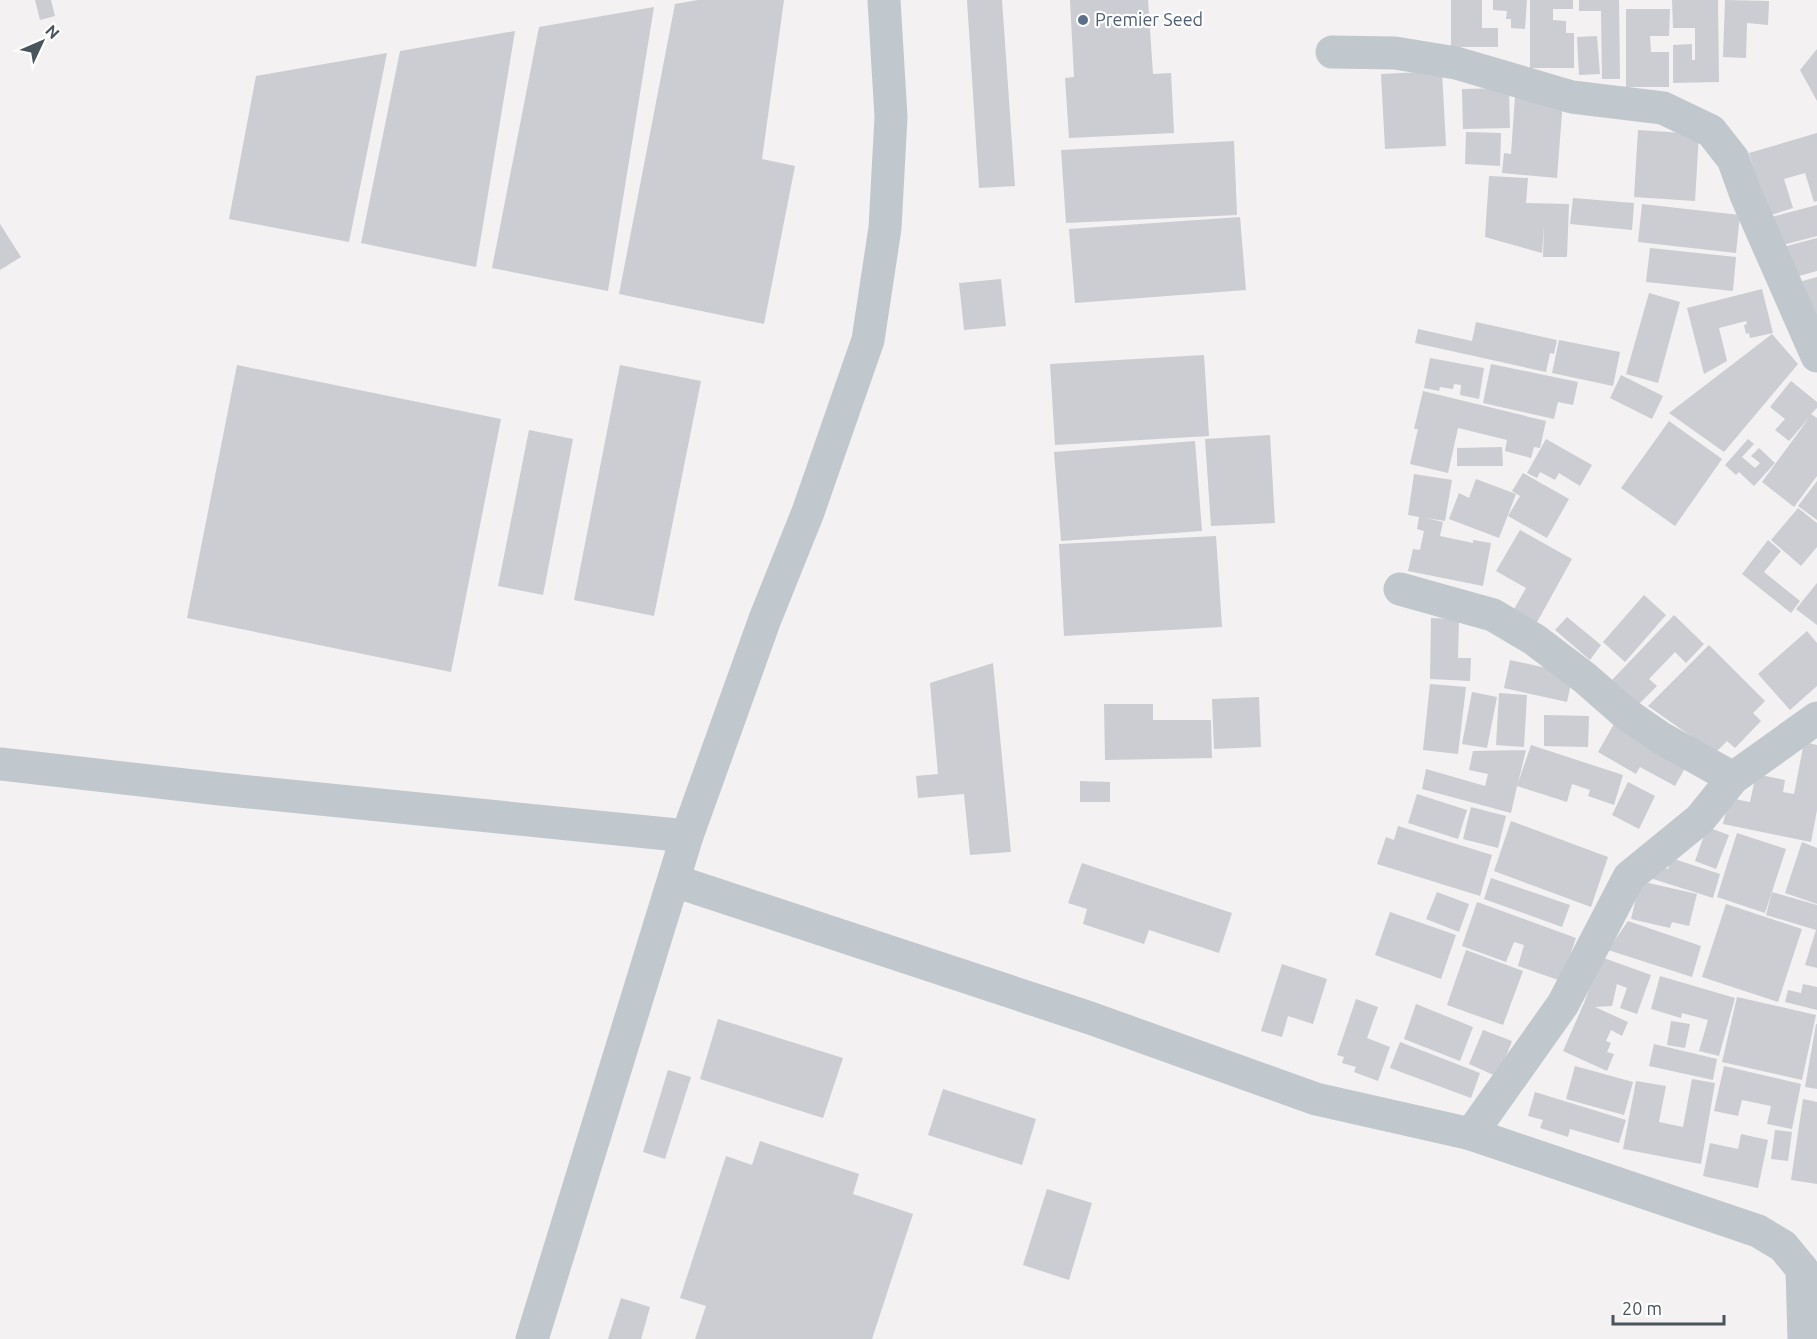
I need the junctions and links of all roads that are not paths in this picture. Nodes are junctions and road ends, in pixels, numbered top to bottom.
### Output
1 (884, 0) edge
2 (1332, 52) dead end
3 (1817, 356) edge
4 (1401, 589) dead end
5 (1817, 718) edge
6 (0, 764) edge
7 (1733, 778) junction
8 (687, 836) junction
9 (675, 880) junction
10 (1471, 1134) junction
11 (1809, 1265) edge
12 (532, 1339) edge
13 (1804, 1339) edge

1 - 8 street
2 - 3 street
4 - 7 street
5 - 7 street
6 - 8 street
7 - 10 street
8 - 9 street
9 - 10 street
9 - 12 street
10 - 11 street
11 - 13 street

